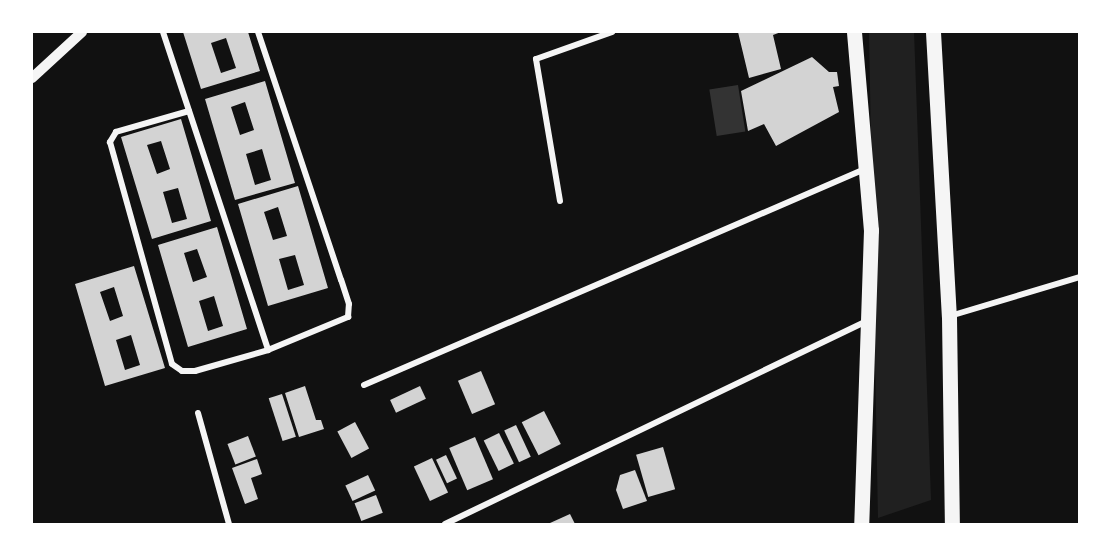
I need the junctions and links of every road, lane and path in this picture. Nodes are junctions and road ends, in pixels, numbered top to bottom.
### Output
1 (82, 32) edge
2 (163, 32) edge
3 (258, 32) edge
4 (612, 32) edge
5 (854, 32) edge
6 (933, 32) edge
7 (32, 78) edge
8 (189, 111) junction
9 (866, 168) junction
10 (560, 201) dead end
11 (1080, 278) edge
12 (949, 317) junction
13 (870, 319) junction
14 (268, 350) junction
15 (364, 385) dead end
16 (198, 413) dead end
17 (229, 525) edge
18 (445, 525) edge
19 (861, 525) edge
20 (952, 525) edge

1 - 7 street
2 - 8 street
3 - 14 street
4 - 10 street
5 - 9 main road
6 - 12 main road
8 - 14 street
8 - 14 street
9 - 13 main road
9 - 15 street
11 - 12 street
12 - 20 main road
13 - 18 street
13 - 19 main road
16 - 17 street

